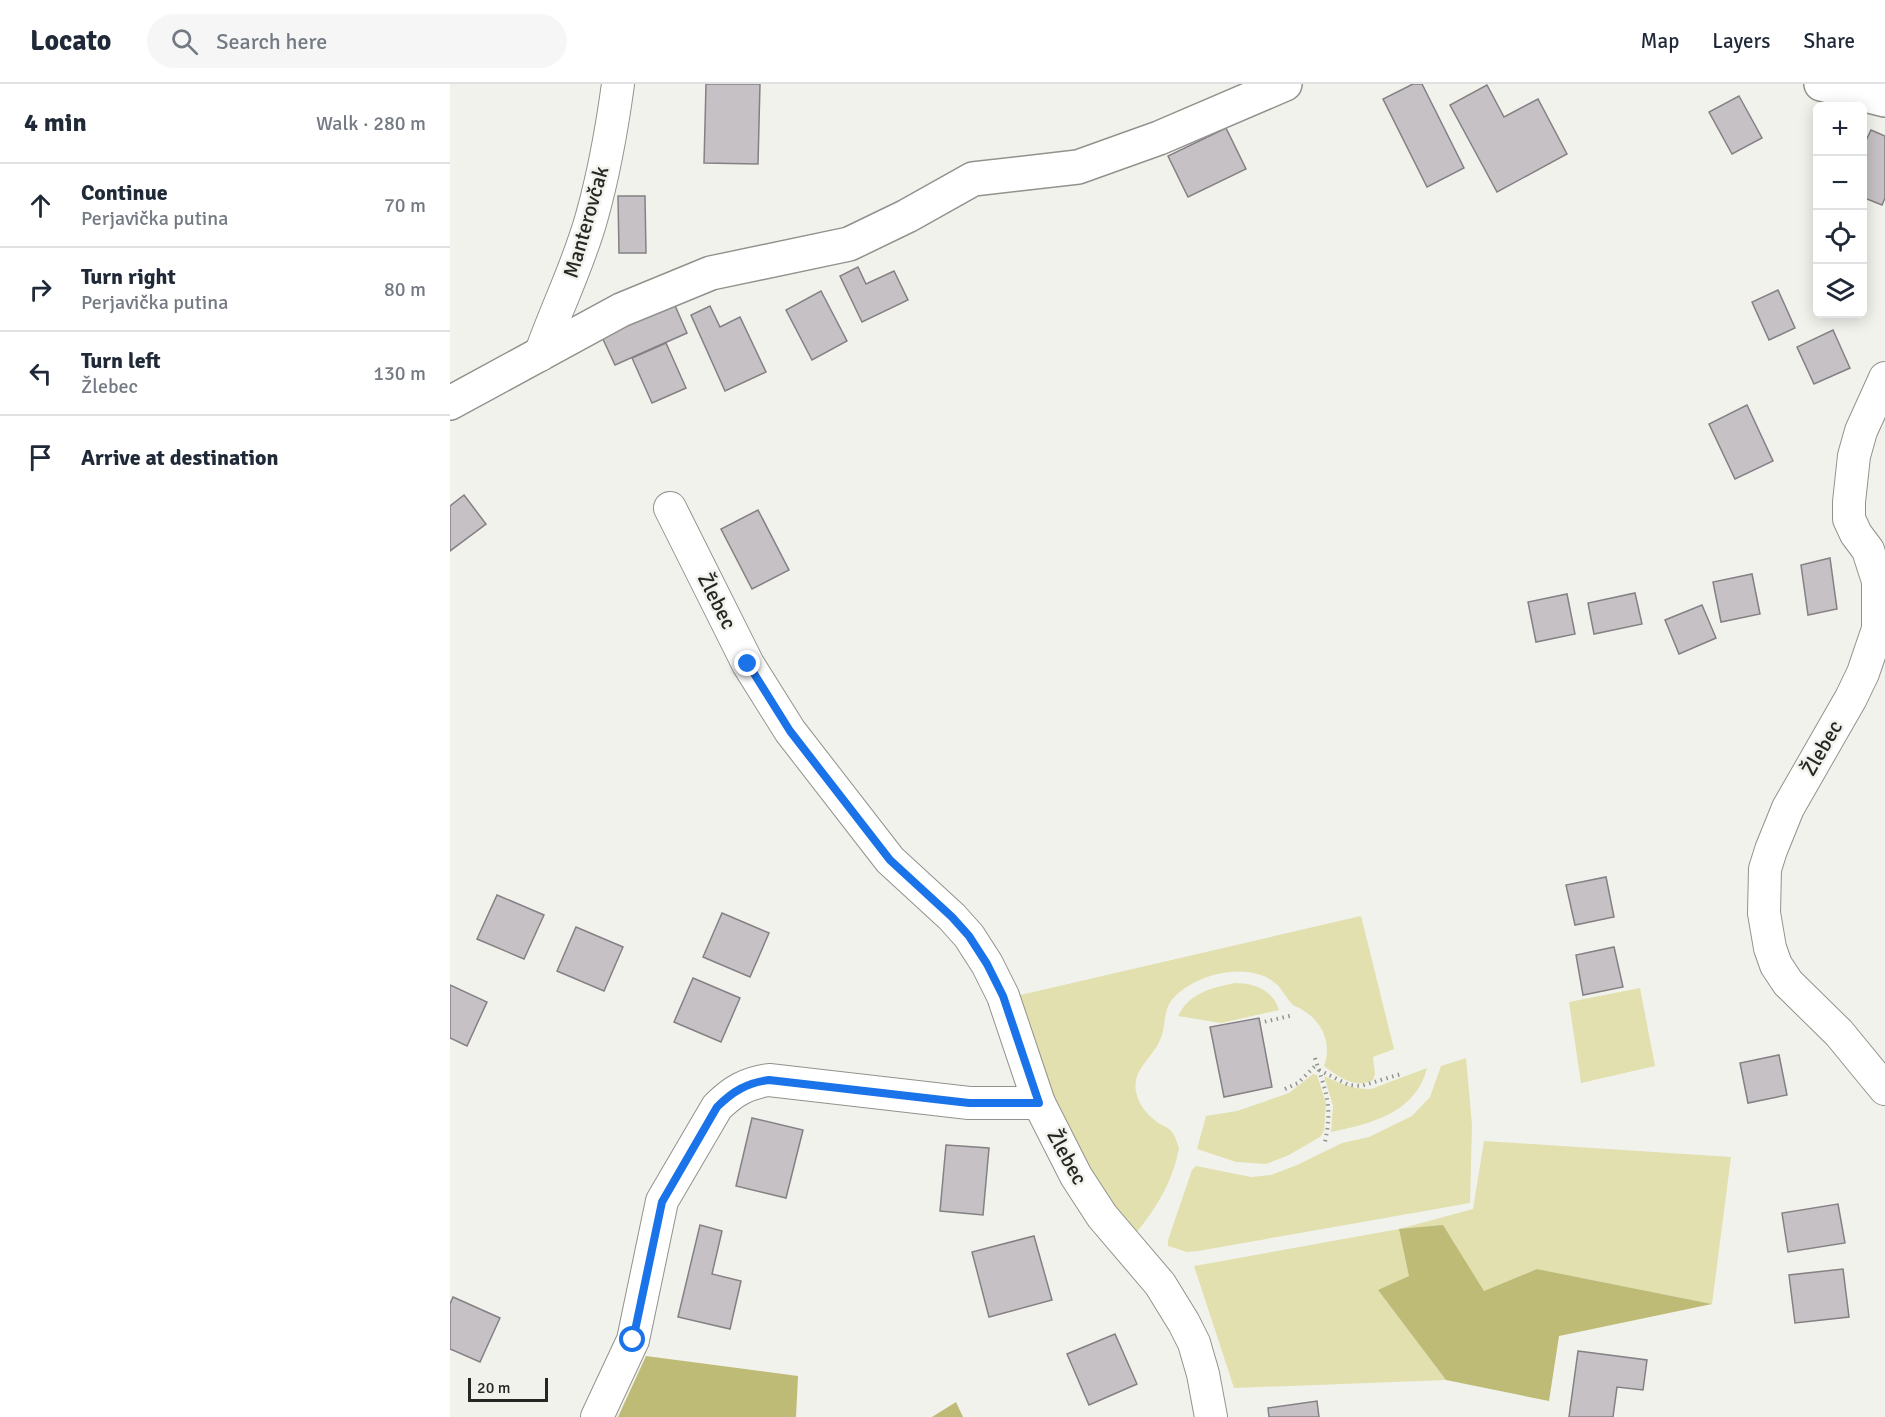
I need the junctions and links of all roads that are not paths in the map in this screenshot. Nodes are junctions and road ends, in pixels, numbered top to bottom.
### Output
1 (618, 84) edge
2 (1285, 84) edge
3 (1821, 84) edge
4 (1885, 99) edge
5 (540, 356) junction
6 (1885, 378) edge
7 (450, 403) edge
8 (670, 508) dead end
9 (1876, 548) edge
10 (1885, 1089) edge
11 (1039, 1103) junction
12 (597, 1417) edge
13 (1211, 1417) edge

1 - 5 street, Manterovčak
2 - 5 street
3 - 4 street
5 - 7 street
6 - 9 street, Žlebec
8 - 11 street, Žlebec
9 - 10 street, Žlebec
11 - 12 street
11 - 13 street, Žlebec

